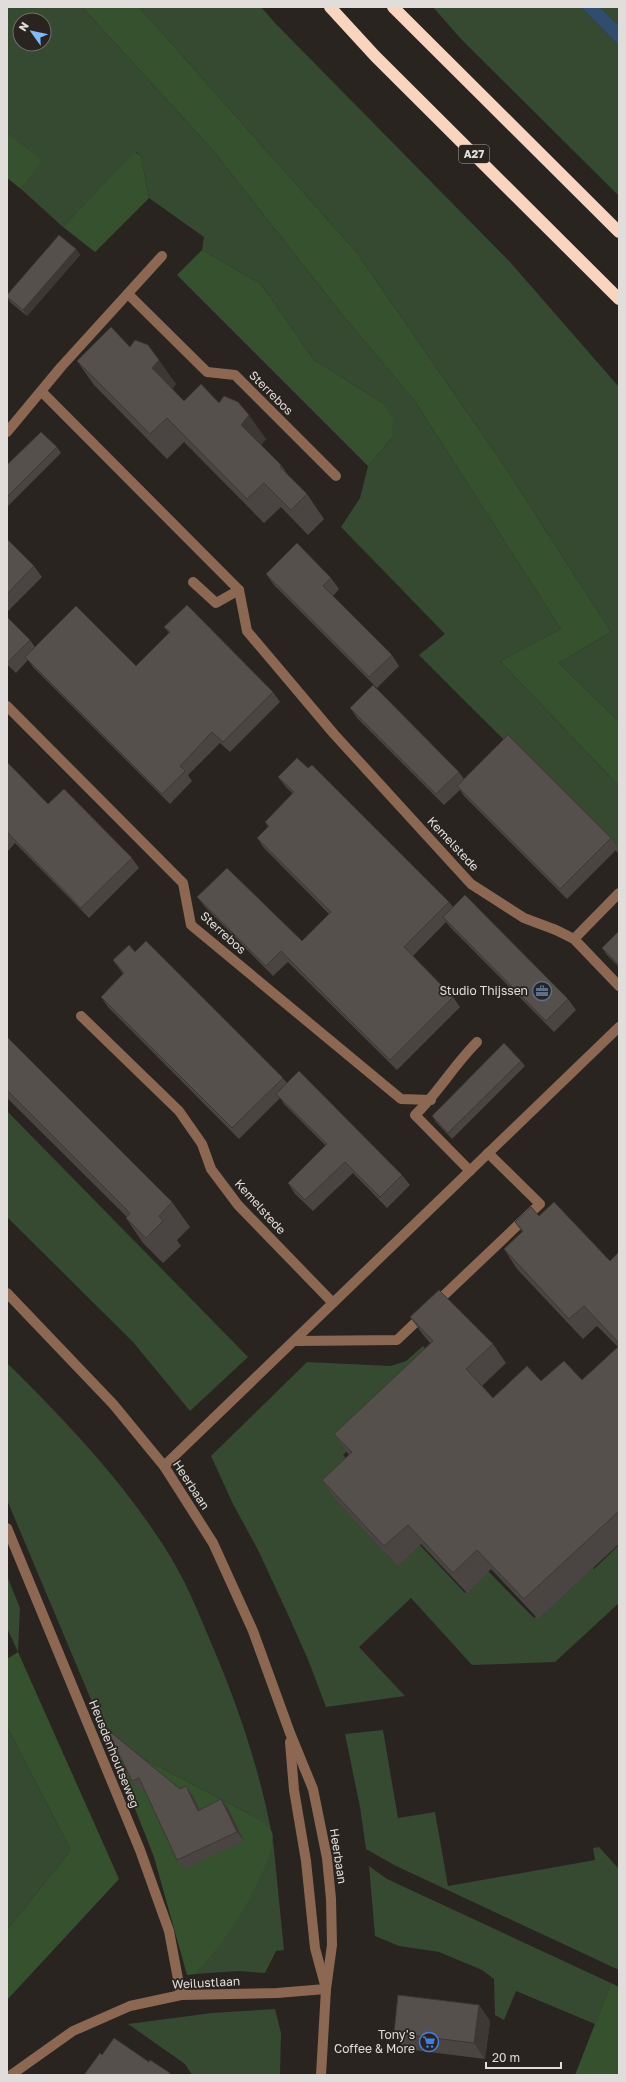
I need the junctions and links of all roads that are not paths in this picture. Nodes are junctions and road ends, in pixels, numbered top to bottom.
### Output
1 (330, 7) edge
2 (393, 7) edge
3 (619, 232) edge
4 (162, 256) dead end
5 (128, 294) junction
6 (619, 300) edge
7 (42, 392) junction
8 (7, 432) edge
9 (336, 476) dead end
10 (193, 582) dead end
11 (239, 590) junction
12 (7, 706) edge
13 (619, 893) edge
14 (574, 939) junction
15 (619, 986) edge
16 (81, 1016) dead end
17 (619, 1027) edge
18 (477, 1042) dead end
19 (431, 1100) junction
20 (488, 1153) junction
21 (470, 1172) junction
22 (7, 1293) edge
23 (333, 1303) junction
24 (296, 1341) junction
25 (164, 1466) junction
26 (7, 1528) edge
27 (290, 1732) junction
28 (326, 1989) junction
29 (181, 1995) junction
30 (11, 2075) edge
31 (321, 2075) edge

1 - 6 highway, A27
2 - 3 highway
4 - 5 street
5 - 7 street
5 - 9 street, Sterrebos
7 - 8 street
7 - 11 street
10 - 11 street
11 - 14 street, Kemelstede
12 - 19 street, Sterrebos
13 - 14 street
14 - 15 street, Kemelstede
16 - 23 street, Kemelstede
17 - 20 street
18 - 19 street
19 - 21 street
20 - 21 street
20 - 24 street
21 - 23 street
22 - 25 street, Heerbaan
23 - 24 street
24 - 25 street
25 - 27 street, Heerbaan
26 - 29 street, Heusdenhoutseweg
27 - 28 street, Heerbaan
27 - 28 street, Heerbaan
28 - 29 street, Weilustlaan
28 - 31 street, Heerbaan
29 - 30 street, Weilustlaan

